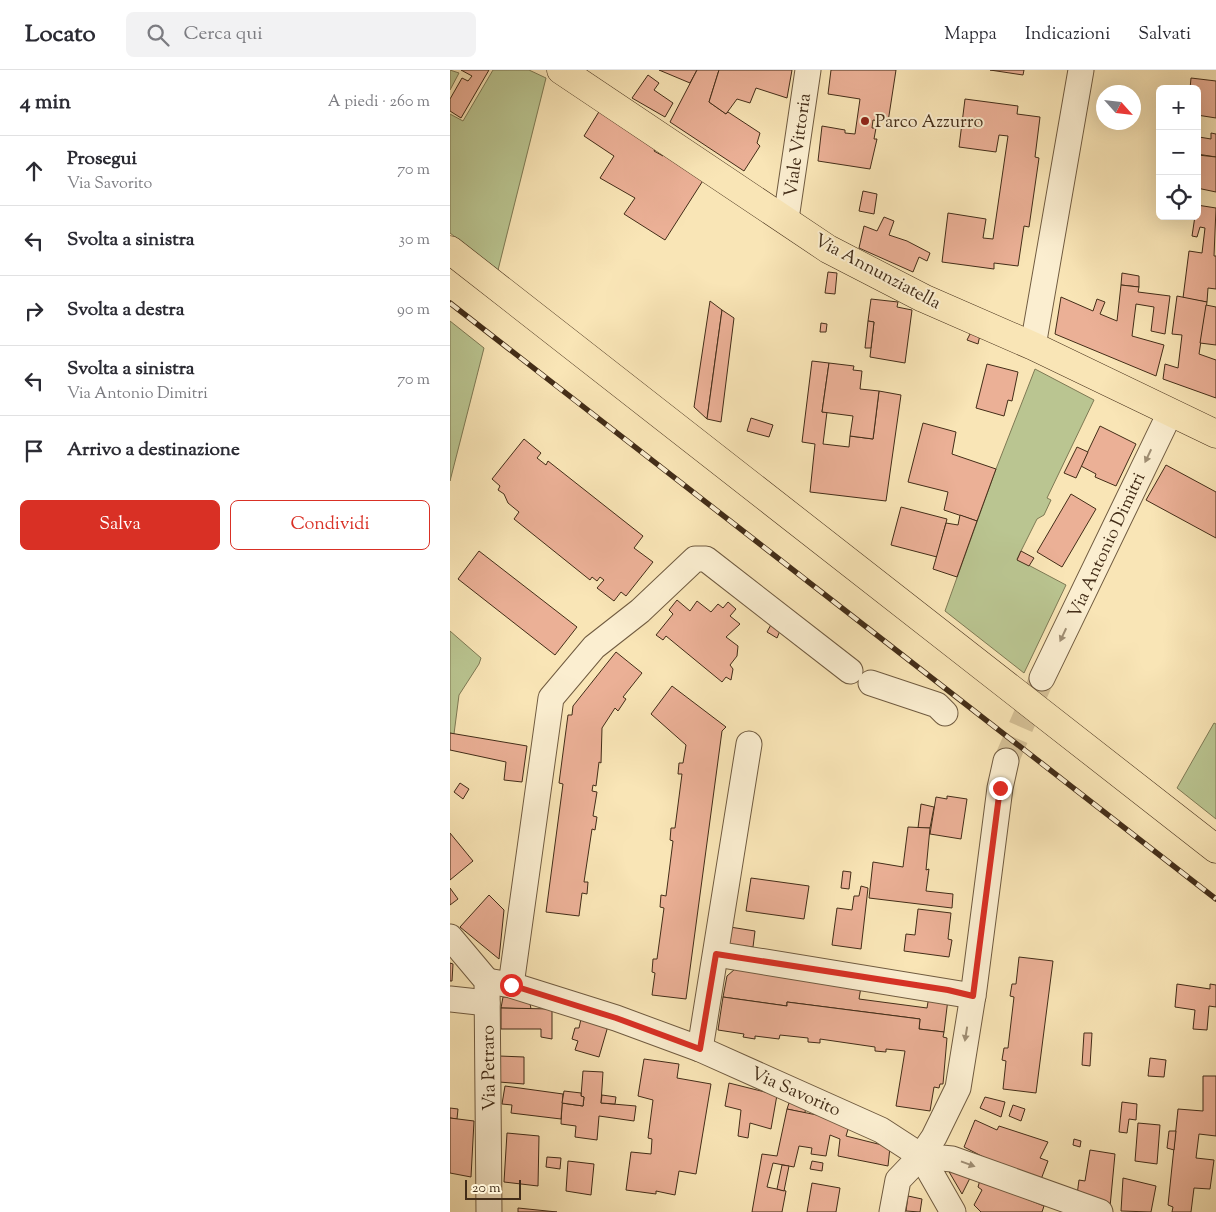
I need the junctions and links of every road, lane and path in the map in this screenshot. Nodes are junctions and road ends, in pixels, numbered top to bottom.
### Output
1 (561, 70) edge
2 (808, 70) edge
3 (1081, 70) edge
4 (786, 219) junction
5 (450, 250) edge
6 (1033, 346) junction
7 (1170, 412) junction
8 (1216, 434) edge
9 (1042, 678) tunnel mouth
10 (945, 713) dead end
11 (749, 744) dead end
12 (1006, 761) tunnel mouth
13 (1216, 849) edge
14 (450, 937) edge
15 (716, 954) junction
16 (495, 989) junction
17 (973, 996) junction
18 (450, 999) edge
19 (700, 1049) junction
20 (921, 1156) junction
21 (489, 1212) edge
22 (892, 1212) edge
23 (953, 1212) edge
24 (1100, 1212) edge

1 - 4 main road, Via Annunziatella
2 - 4 street, Viale Vittoria
3 - 6 street
4 - 6 main road, Via Annunziatella
5 - 13 main road
6 - 7 main road, Via Annunziatella
7 - 8 main road, Via Annunziatella
7 -> 9 street, Via Antonio Dimitri
10 - 16 street, Via Petraro
11 - 15 street
12 - 17 street
14 - 16 street
15 - 17 street
15 - 19 street
16 - 18 street, Via Savorito
16 - 19 street, Via Savorito
16 - 21 street, Via Petraro
17 -> 20 street
19 - 20 street, Via Savorito
20 - 22 street
20 - 23 street
20 -> 24 street, Via Savorito

